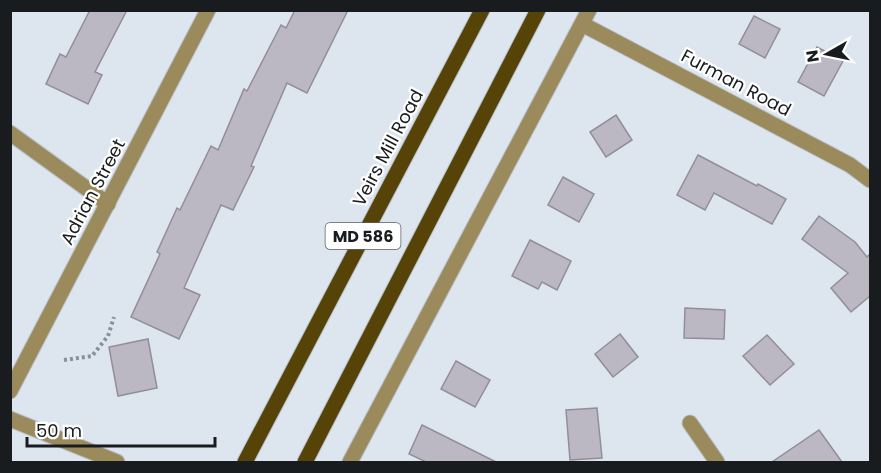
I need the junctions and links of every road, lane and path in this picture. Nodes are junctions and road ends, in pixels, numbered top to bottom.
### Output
1 (208, 10) edge
2 (482, 10) edge
3 (538, 10) edge
4 (585, 17) edge
5 (10, 133) edge
6 (870, 180) edge
7 (108, 204) junction
8 (114, 317) dead end
9 (64, 360) dead end
10 (10, 391) edge
11 (10, 419) edge
12 (690, 423) dead end
13 (117, 462) edge
14 (245, 462) edge
15 (304, 462) edge
16 (350, 462) edge
17 (717, 462) edge

1 - 7 street, Adrian Street
2 - 14 main road, Veirs Mill Road / MD 586
3 - 15 main road, MD 586
4 - 6 street, Furman Road
4 - 16 street
5 - 7 street
7 - 10 street, Adrian Street
8 - 9 path
11 - 13 street
12 - 17 street

